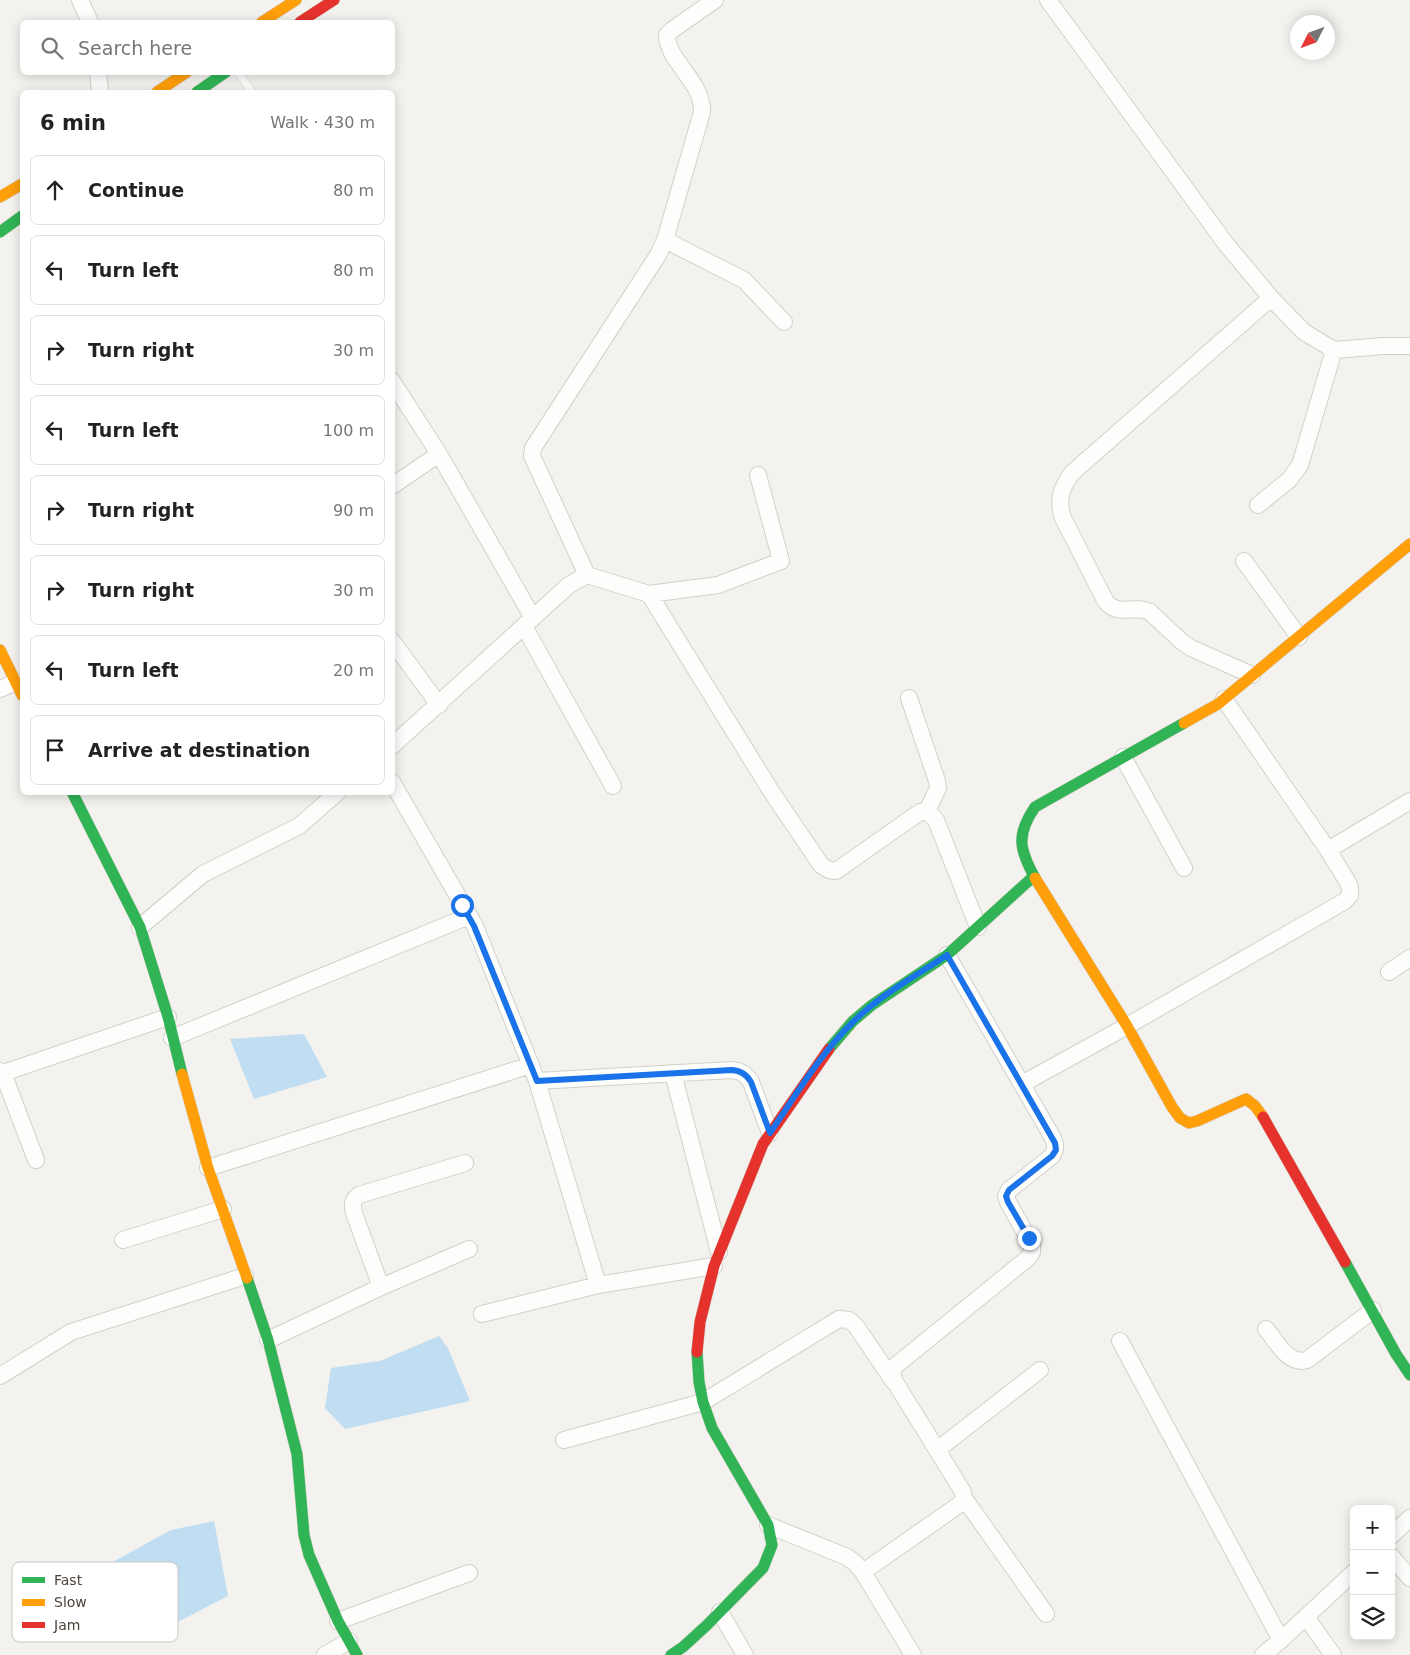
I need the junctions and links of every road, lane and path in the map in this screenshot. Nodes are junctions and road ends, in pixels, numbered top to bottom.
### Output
1 (80, 0) edge
2 (296, 0) edge
3 (334, 0) edge
4 (715, 0) edge
5 (1048, 0) edge
6 (89, 20) edge
7 (265, 20) edge
8 (303, 20) edge
9 (98, 75) edge
10 (182, 75) edge
11 (222, 75) edge
12 (240, 75) edge
13 (100, 90) edge
14 (160, 90) edge
15 (199, 90) edge
16 (251, 90) edge
17 (20, 185) edge
18 (0, 197) edge
19 (20, 217) edge
20 (0, 232) edge
21 (665, 240) junction
22 (1270, 298) junction
23 (784, 322) dead end
24 (1410, 346) edge
25 (1334, 350) junction
26 (395, 386) edge
27 (439, 454) junction
28 (758, 475) dead end
29 (395, 484) edge
30 (1258, 505) dead end
31 (1410, 544) edge
32 (1244, 561) dead end
33 (587, 575) junction
34 (649, 594) junction
35 (529, 622) junction
36 (1299, 637) junction
37 (395, 645) edge
38 (0, 650) edge
39 (1252, 675) junction
40 (19, 688) edge
41 (0, 690) edge
42 (909, 698) dead end
43 (1224, 699) junction
44 (439, 705) junction
45 (395, 743) edge
46 (1123, 757) junction
47 (613, 786) dead end
48 (395, 787) edge
49 (74, 795) edge
50 (335, 795) edge
51 (1410, 801) edge
52 (927, 811) junction
53 (1328, 850) junction
54 (1184, 868) dead end
55 (1034, 876) junction
56 (469, 916) junction
57 (140, 927) junction
58 (978, 927) junction
59 (947, 955) junction
60 (1410, 958) edge
61 (1389, 972) dead end
62 (168, 1017) junction
63 (1127, 1026) junction
64 (172, 1038) junction
65 (531, 1065) junction
66 (2, 1072) edge
67 (673, 1073) junction
68 (537, 1081) junction
69 (1022, 1084) junction
70 (770, 1133) junction
71 (36, 1160) dead end
72 (465, 1163) dead end
73 (208, 1168) junction
74 (222, 1209) junction
75 (123, 1240) dead end
76 (469, 1250) dead end
77 (717, 1259) junction
78 (245, 1276) junction
79 (598, 1285) junction
80 (381, 1287) junction
81 (1372, 1310) junction
82 (482, 1314) dead end
83 (1266, 1329) dead end
84 (268, 1340) junction
85 (1120, 1341) dead end
86 (1040, 1370) dead end
87 (1410, 1374) edge
88 (0, 1376) edge
89 (895, 1382) junction
90 (703, 1402) junction
91 (564, 1440) dead end
92 (937, 1450) junction
93 (964, 1498) junction
94 (1410, 1518) edge
95 (768, 1525) junction
96 (1395, 1532) edge
97 (1395, 1561) edge
98 (862, 1572) junction
99 (469, 1573) dead end
100 (1350, 1576) edge
101 (1410, 1578) edge
102 (720, 1612) junction
103 (1046, 1614) dead end
104 (1306, 1617) junction
105 (338, 1621) junction
106 (1281, 1640) junction
107 (353, 1648) edge
108 (325, 1655) edge
109 (671, 1655) edge
110 (745, 1655) edge
111 (913, 1655) edge
112 (1262, 1655) edge
113 (1333, 1655) edge

1 - 6 street
2 - 7 main road
3 - 8 main road
4 - 21 street
5 - 22 street
9 - 13 street
10 - 14 main road
11 - 15 main road
12 - 16 lane
17 - 18 main road
19 - 20 main road
21 - 23 street
21 - 33 street
22 - 25 street
22 - 39 street
24 - 25 street
25 - 30 street
26 - 27 street
27 - 29 street
27 - 35 street
28 - 34 street
31 - 36 main road
32 - 36 street
33 - 34 street
33 - 35 street
34 - 52 street
35 - 44 street
35 - 47 street
36 - 39 main road
37 - 44 street
38 - 40 main road
39 - 43 main road
40 - 41 street
42 - 52 street
43 - 46 main road
43 - 53 street
44 - 45 street
46 - 54 street
46 - 55 main road
48 - 56 street
49 - 57 main road
50 - 57 street
51 - 53 street
52 - 58 street
53 - 63 street
55 - 58 main road
55 - 63 main road
56 - 64 street
56 - 65 street
57 - 62 main road
58 - 59 main road
59 - 69 street
59 - 70 main road
60 - 61 street
62 - 64 main road
62 - 66 street
63 - 69 street
63 - 81 main road
64 - 73 main road
65 - 68 street
65 - 73 street
66 - 71 street
67 - 68 street
67 - 70 street
67 - 77 street
68 - 79 street
69 - 89 street
70 - 77 main road
72 - 80 street
73 - 74 main road
74 - 75 street
74 - 78 main road
76 - 80 street
77 - 79 street
77 - 90 main road
78 - 84 main road
78 - 88 street
79 - 82 street
80 - 84 street
81 - 83 street
81 - 87 main road
84 - 105 main road
85 - 106 street
86 - 92 street
89 - 90 street
89 - 92 street
90 - 91 street
90 - 95 main road
92 - 93 street
93 - 98 street
93 - 103 street
94 - 96 street
95 - 98 street
95 - 102 main road
97 - 101 street
98 - 111 street
99 - 105 street
100 - 104 street
102 - 109 main road
102 - 110 street
104 - 106 street
104 - 113 street
105 - 107 main road
106 - 112 street
107 - 108 street

